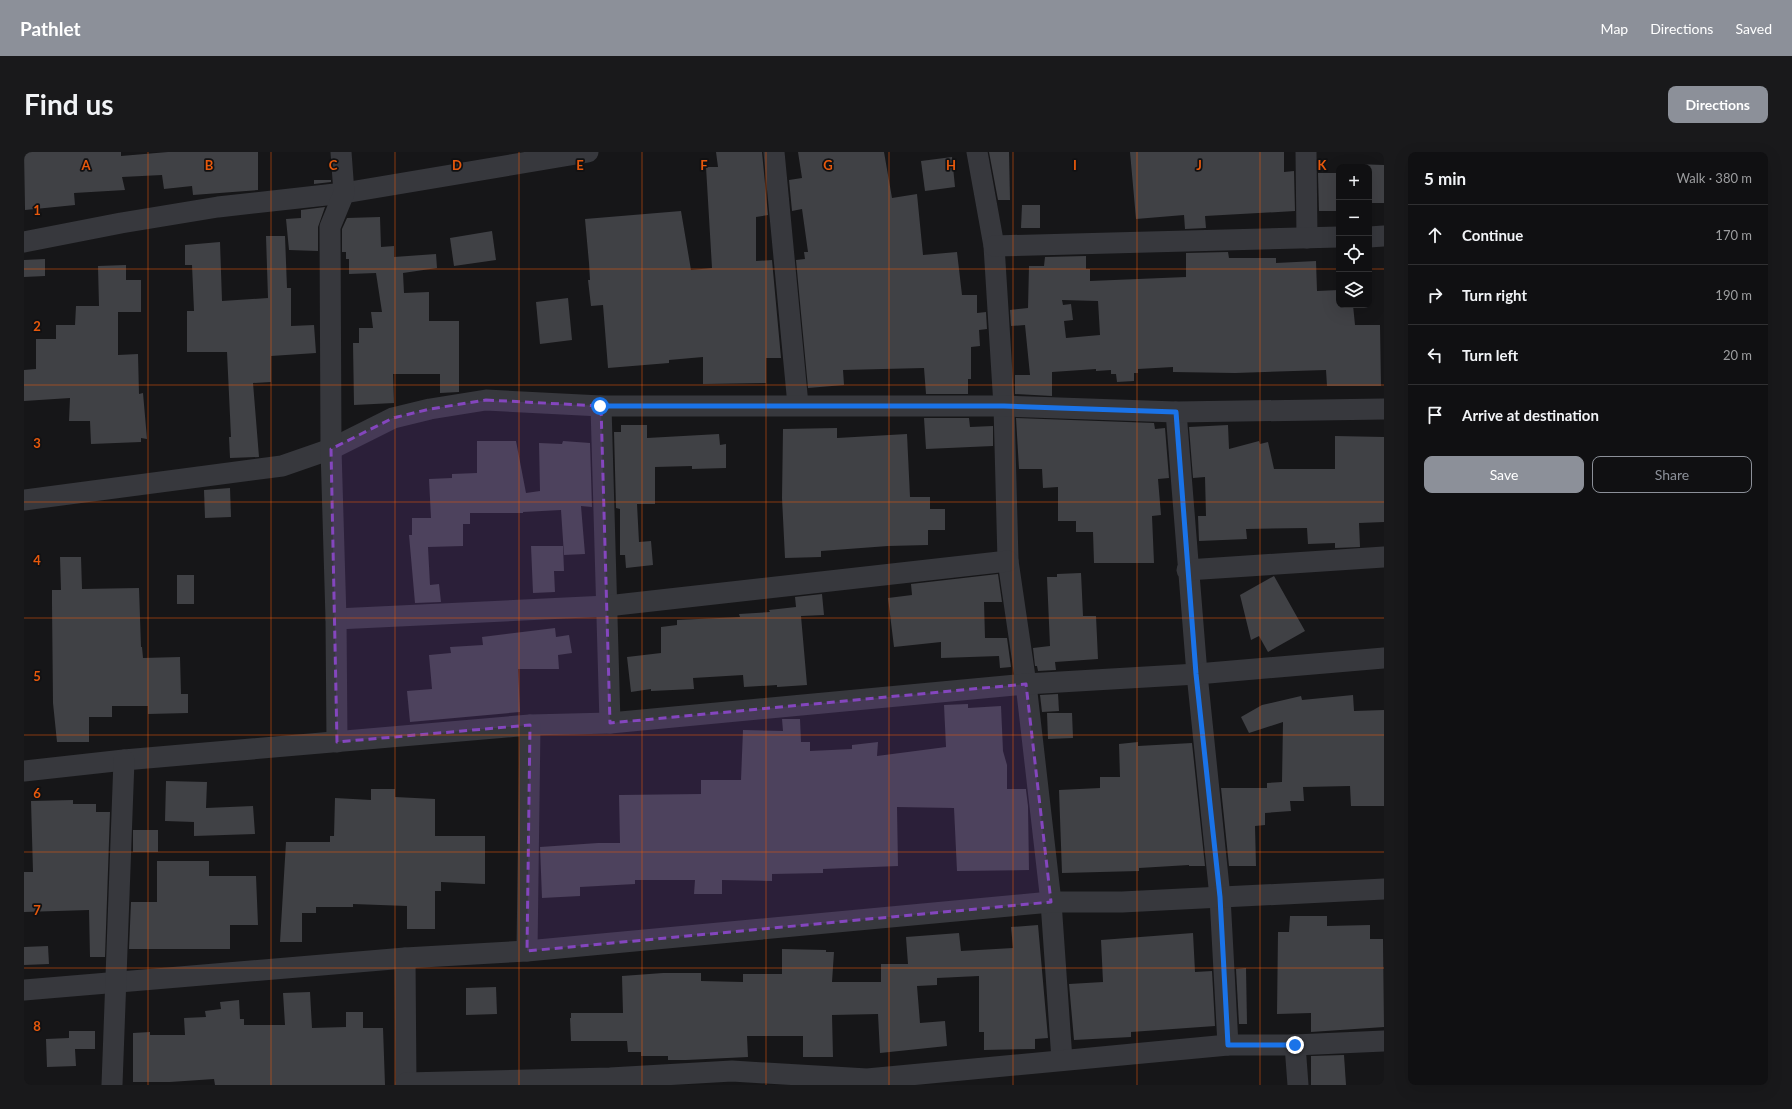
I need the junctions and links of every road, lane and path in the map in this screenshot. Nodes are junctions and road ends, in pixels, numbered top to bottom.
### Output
1 (341, 152) edge
2 (588, 152) edge
3 (774, 152) edge
4 (977, 152) edge
5 (1306, 152) edge
6 (344, 193) junction
7 (1384, 236) edge
8 (1336, 237) edge
9 (1372, 237) edge
10 (1307, 238) junction
11 (24, 242) edge
12 (994, 246) junction
13 (798, 405) junction
14 (600, 406) junction
15 (1004, 406) junction
16 (1384, 410) edge
17 (1176, 412) junction
18 (331, 448) junction
19 (24, 500) edge
20 (1384, 557) edge
21 (1008, 561) junction
22 (1188, 570) junction
23 (607, 606) junction
24 (336, 619) junction
25 (1384, 658) edge
26 (1196, 674) junction
27 (1026, 684) junction
28 (610, 723) junction
29 (530, 725) junction
30 (337, 742) junction
31 (124, 760) junction
32 (24, 771) edge
33 (1384, 889) edge
34 (1220, 897) junction
35 (1051, 902) junction
36 (527, 951) junction
37 (405, 958) junction
38 (116, 983) junction
39 (24, 990) edge
40 (1384, 1041) edge
41 (1228, 1045) junction
42 (1295, 1045) junction
43 (1062, 1060) junction
44 (609, 1082) edge
45 (867, 1082) edge
46 (406, 1084) edge
47 (112, 1085) edge
48 (1298, 1085) edge

1 - 6 street
2 - 6 street
3 - 13 street
4 - 12 street
5 - 10 street
6 - 11 street
6 - 18 street
7 - 9 street
8 - 10 street
10 - 12 street
12 - 15 street
13 - 14 street
13 - 15 street
14 - 18 street
14 - 23 street
15 - 17 street
15 - 21 street
16 - 17 street
17 - 22 street
18 - 19 street
18 - 24 street
20 - 22 street
21 - 23 street
21 - 27 street
22 - 26 street
23 - 24 street
23 - 28 street
24 - 30 street
25 - 26 street
26 - 27 street
26 - 34 street
27 - 28 street
27 - 35 street
28 - 29 street
29 - 30 street
29 - 36 street
30 - 31 street
31 - 32 street
31 - 38 street
33 - 34 street
34 - 35 street
34 - 41 street
35 - 36 street
35 - 43 street
36 - 37 street
37 - 38 street
37 - 46 street
38 - 39 street
38 - 47 street
40 - 42 street
41 - 42 street
41 - 43 street
42 - 48 street
43 - 45 street
44 - 45 street
44 - 46 street

